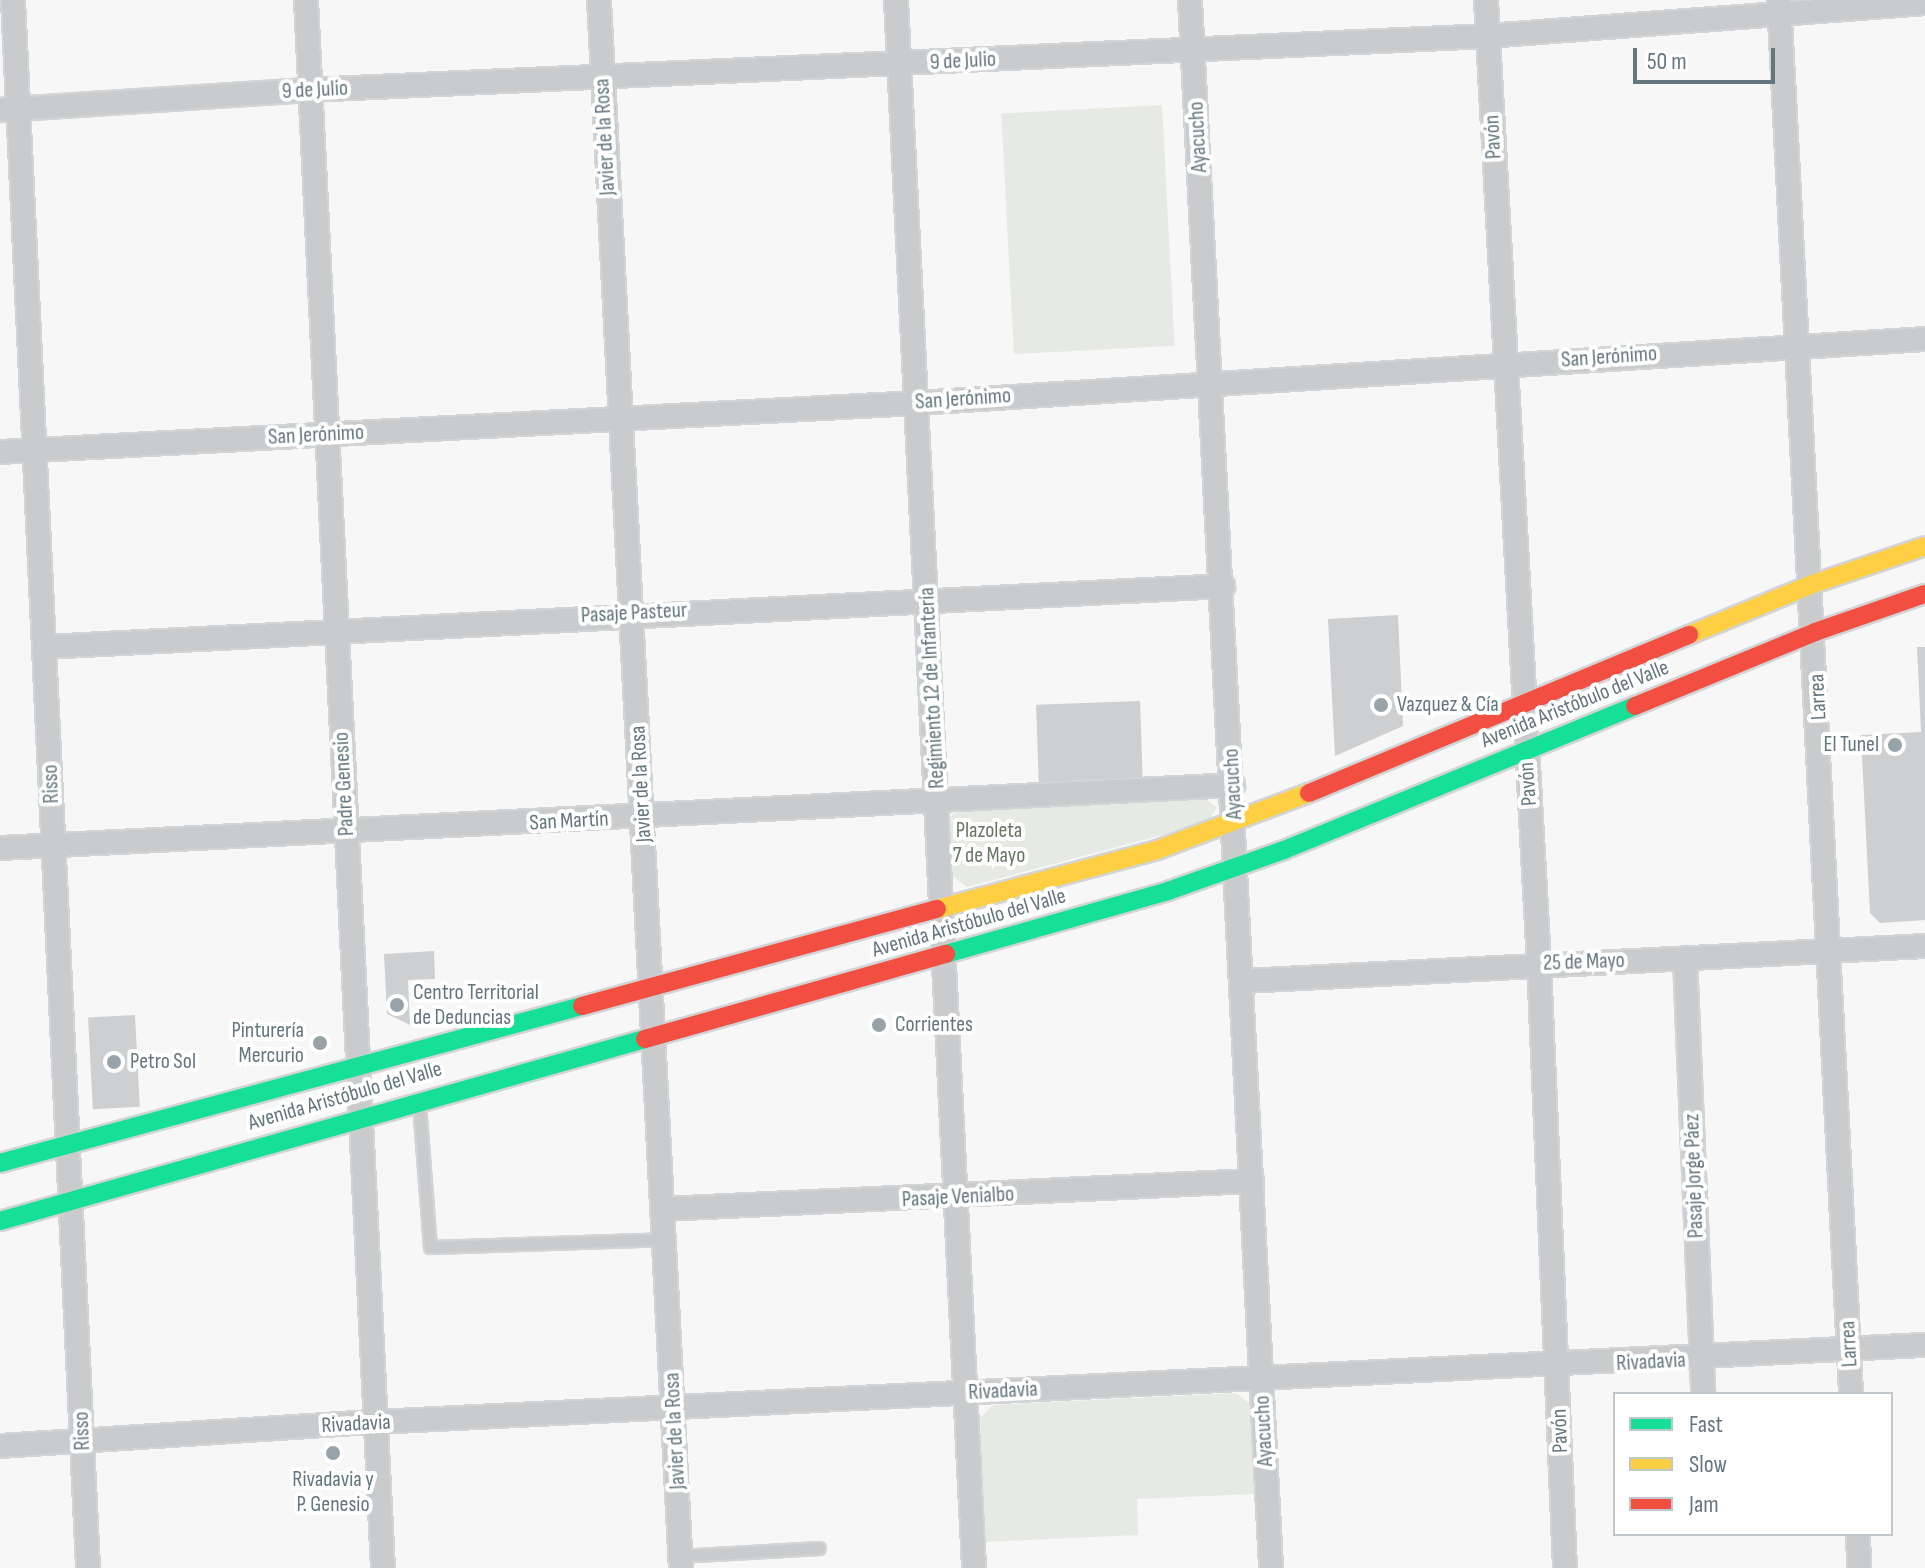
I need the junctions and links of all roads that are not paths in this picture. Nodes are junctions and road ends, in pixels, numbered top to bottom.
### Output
1 (13, 0) edge
2 (306, 0) edge
3 (599, 0) edge
4 (896, 0) edge
5 (1190, 0) edge
6 (1486, 0) edge
7 (1925, 3) edge
8 (1779, 8) edge
9 (1487, 36) junction
10 (1192, 47) junction
11 (899, 65) junction
12 (602, 80) junction
13 (309, 90) junction
14 (10, 110) edge
15 (1925, 339) edge
16 (1800, 345) junction
17 (1505, 363) junction
18 (1213, 381) junction
19 (917, 403) junction
20 (621, 418) junction
21 (327, 434) junction
22 (36, 450) junction
23 (0, 452) edge
24 (1925, 546) edge
25 (1813, 584) junction
26 (1223, 586) junction
27 (1925, 594) edge
28 (927, 600) junction
29 (632, 612) junction
30 (337, 629) junction
31 (1815, 632) junction
32 (45, 647) junction
33 (1523, 703) junction
34 (1526, 750) junction
35 (1233, 785) junction
36 (937, 800) junction
37 (642, 817) junction
38 (1235, 824) junction
39 (346, 833) junction
40 (53, 845) junction
41 (0, 848) edge
42 (1237, 868) junction
43 (942, 908) junction
44 (1925, 946) edge
45 (1830, 951) junction
46 (944, 955) junction
47 (1685, 958) junction
48 (1539, 963) junction
49 (1244, 981) junction
50 (652, 988) junction
51 (655, 1036) junction
52 (358, 1069) junction
53 (419, 1099) junction
54 (360, 1116) junction
55 (69, 1144) junction
56 (0, 1163) edge
57 (1252, 1181) junction
58 (955, 1198) junction
59 (73, 1201) junction
60 (664, 1209) junction
61 (0, 1221) edge
62 (666, 1239) junction
63 (1925, 1345) edge
64 (1849, 1349) junction
65 (1701, 1359) junction
66 (1558, 1366) junction
67 (1261, 1380) junction
68 (966, 1392) junction
69 (1703, 1392) edge
70 (1851, 1392) edge
71 (674, 1409) junction
72 (376, 1422) junction
73 (82, 1442) junction
74 (0, 1446) edge
75 (1858, 1536) edge
76 (819, 1548) dead end
77 (680, 1562) edge
78 (88, 1568) edge
79 (383, 1568) edge
80 (974, 1568) edge
81 (1271, 1568) edge
82 (1565, 1568) edge
83 (1859, 1568) edge

1 - 14 street, Risso
2 - 13 street, Padre Genesio
3 - 12 street, Javier de la Rosa
4 - 11 street, Regimiento 12 de Infantería
5 - 10 street, Ayacucho
6 - 9 street, Pavón
7 - 8 street, 9 de Julio
8 - 9 street, 9 de Julio
8 - 16 street, Larrea
9 - 10 street, 9 de Julio
9 - 17 street, Pavón
10 - 11 street, 9 de Julio
10 - 18 street, Ayacucho
11 - 12 street, 9 de Julio
11 - 19 street, Regimiento 12 de Infantería
12 - 13 street, 9 de Julio
12 - 20 street, Javier de la Rosa
13 - 14 street, 9 de Julio
13 - 21 street, Padre Genesio
14 - 22 street, Risso
15 - 16 street, San Jerónimo
16 - 17 street, San Jerónimo
16 - 25 street, Larrea
17 - 18 street, San Jerónimo
17 - 33 street, Pavón
18 - 19 street, San Jerónimo
18 - 26 street, Ayacucho
19 - 20 street, San Jerónimo
19 - 28 street, Regimiento 12 de Infantería
20 - 21 street, San Jerónimo
20 - 29 street, Javier de la Rosa
21 - 22 street, San Jerónimo
21 - 30 street, Padre Genesio
22 - 23 street, San Jerónimo
22 - 32 street, Risso
24 - 25 main road, Avenida Aristóbulo del Valle
25 - 31 street, Larrea
25 - 33 main road, Avenida Aristóbulo del Valle
26 - 28 street, Pasaje Pasteur
26 - 35 street, Ayacucho
27 - 31 main road, Avenida Aristóbulo del Valle
28 - 29 street, Pasaje Pasteur
28 - 36 street, Regimiento 12 de Infantería
29 - 30 street, Pasaje Pasteur
29 - 37 street, Javier de la Rosa
30 - 32 street, Pasaje Pasteur
30 - 39 street, Padre Genesio
31 - 34 main road, Avenida Aristóbulo del Valle
31 - 45 street, Larrea
32 - 40 street, Risso
33 - 34 street, Pavón
33 - 38 main road, Avenida Aristóbulo del Valle
34 - 42 main road, Avenida Aristóbulo del Valle
34 - 48 street, Pavón
35 - 36 street, San Martín
35 - 38 street, Ayacucho
36 - 37 street, San Martín
36 - 43 street, Regimiento 12 de Infantería
37 - 39 street, San Martín
37 - 50 street, Javier de la Rosa
38 - 42 street, Ayacucho
38 - 43 main road, Avenida Aristóbulo del Valle
39 - 40 street, San Martín
39 - 52 street, Padre Genesio
40 - 41 street, San Martín
40 - 55 street, Risso
42 - 46 main road, Avenida Aristóbulo del Valle
42 - 49 street, Ayacucho
43 - 46 street, Regimiento 12 de Infantería
43 - 50 main road, Avenida Aristóbulo del Valle
44 - 45 street, 25 de Mayo
45 - 47 street, 25 de Mayo
45 - 64 street, Larrea
46 - 51 main road, Avenida Aristóbulo del Valle
46 - 58 street, Regimiento 12 de Infantería
47 - 48 street, 25 de Mayo
47 - 65 street, Pasaje Jorge Páez
48 - 49 street, 25 de Mayo
48 - 66 street, Pavón
49 - 57 street, Ayacucho
50 - 51 street, Javier de la Rosa
50 - 52 main road, Avenida Aristóbulo del Valle
51 - 53 main road, Avenida Aristóbulo del Valle
51 - 60 street, Javier de la Rosa
52 - 54 street, Padre Genesio
52 - 55 main road, Avenida Aristóbulo del Valle
53 - 54 main road, Avenida Aristóbulo del Valle
53 - 62 lane
54 - 59 main road, Avenida Aristóbulo del Valle
54 - 72 street, Padre Genesio
55 - 56 main road, Avenida Aristóbulo del Valle
55 - 59 street, Risso
57 - 58 street, Pasaje Venialbo
57 - 67 street, Ayacucho
58 - 60 street, Pasaje Venialbo
58 - 68 street, Regimiento 12 de Infantería
59 - 61 main road, Avenida Aristóbulo del Valle
59 - 73 street, Risso
60 - 62 street, Javier de la Rosa
62 - 71 street, Javier de la Rosa
63 - 64 street, Rivadavia
64 - 65 street, Rivadavia
64 - 70 street, Larrea
65 - 66 street, Rivadavia
65 - 69 street, Pasaje Jorge Páez
66 - 67 street, Rivadavia
66 - 82 street, Pavón
67 - 68 street, Rivadavia
67 - 81 street, Ayacucho
68 - 71 street, Rivadavia
68 - 80 street, Regimiento 12 de Infantería
71 - 72 street, Rivadavia
71 - 77 street, Javier de la Rosa
72 - 73 street, Rivadavia
72 - 79 street, Padre Genesio
73 - 74 street, Rivadavia
73 - 78 street, Risso
75 - 83 street
76 - 77 lane

